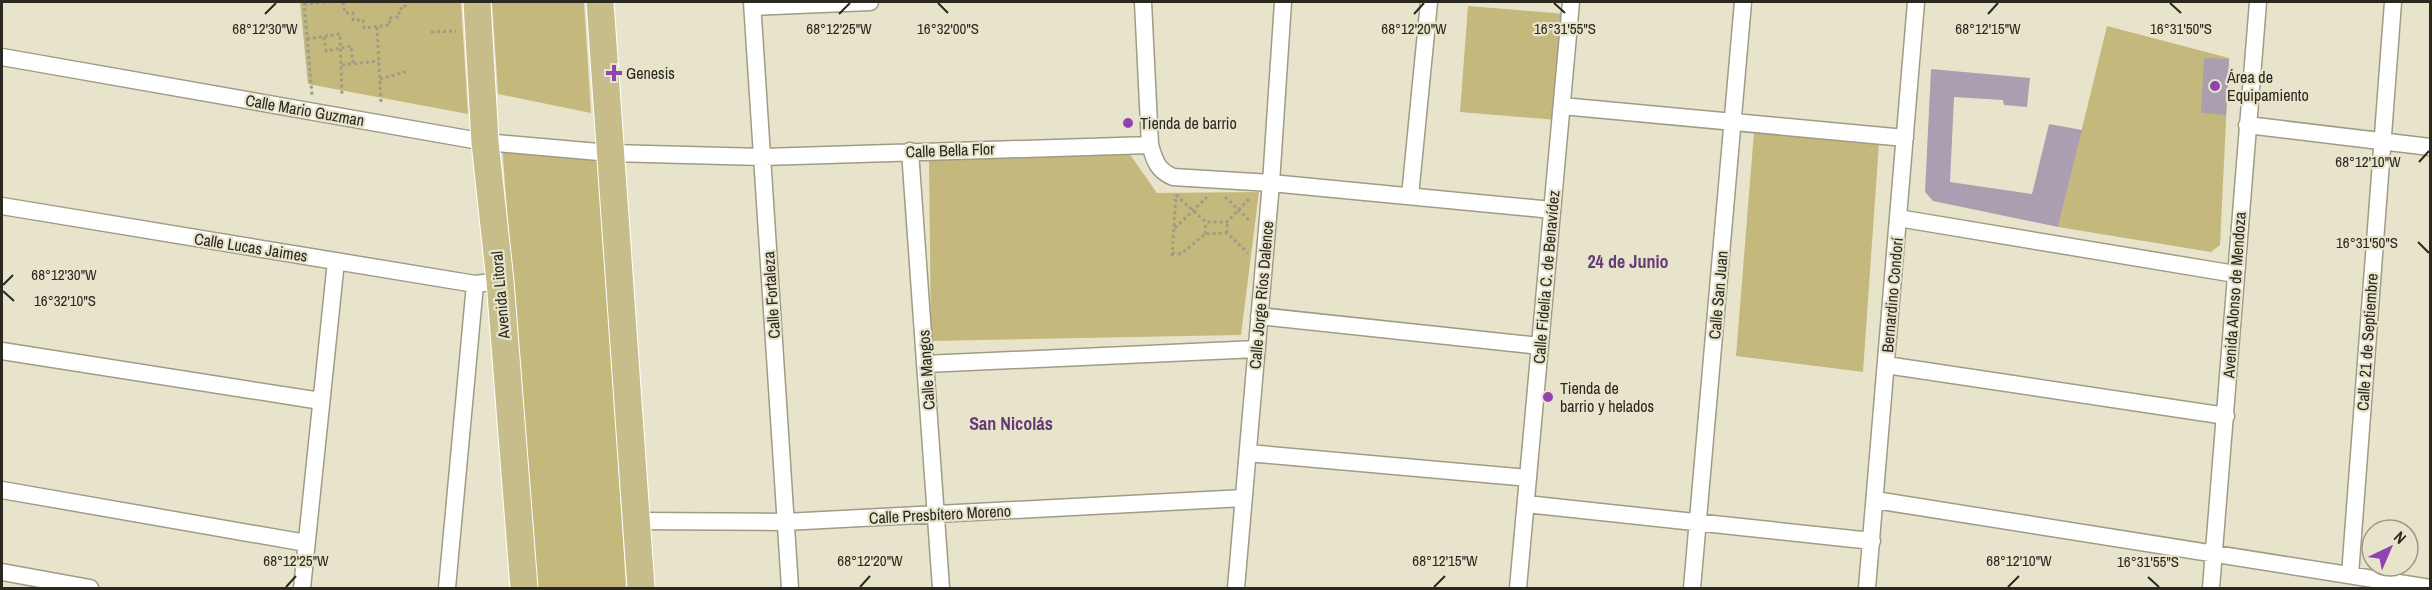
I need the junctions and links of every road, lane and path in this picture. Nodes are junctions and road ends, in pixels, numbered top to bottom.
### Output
1 (325, 2) edge
2 (343, 2) edge
3 (405, 2) edge
4 (477, 2) edge
5 (600, 2) edge
6 (870, 2) edge
7 (1143, 2) edge
8 (1283, 2) edge
9 (1429, 2) edge
10 (1571, 2) edge
11 (1743, 2) edge
12 (1916, 2) edge
13 (2258, 2) edge
14 (2393, 2) edge
15 (304, 3) edge
16 (753, 4) edge
17 (377, 27) junction
18 (458, 31) dead end
19 (431, 32) dead end
20 (324, 37) junction
21 (308, 39) junction
22 (340, 48) junction
23 (2, 57) edge
24 (379, 60) junction
25 (353, 63) junction
26 (341, 65) junction
27 (409, 71) dead end
28 (380, 79) junction
29 (313, 89) dead end
30 (342, 95) dead end
31 (381, 102) dead end
32 (1562, 106) junction
33 (1733, 122) junction
34 (2247, 125) junction
35 (1905, 138) junction
36 (2382, 141) junction
37 (485, 142) junction
38 (1150, 145) junction
39 (2430, 147) edge
40 (910, 151) junction
41 (610, 153) junction
42 (763, 157) junction
43 (1271, 183) junction
44 (1221, 194) dead end
45 (1255, 194) dead end
46 (1210, 195) dead end
47 (1410, 196) junction
48 (2, 206) edge
49 (1239, 210) junction
50 (1552, 210) junction
51 (1193, 211) junction
52 (1898, 218) junction
53 (1206, 222) junction
54 (1227, 222) junction
55 (1254, 225) dead end
56 (1174, 229) junction
57 (1227, 233) junction
58 (1205, 234) junction
59 (1249, 255) dead end
60 (336, 261) junction
61 (2235, 274) junction
62 (487, 282) junction
63 (1259, 316) junction
64 (1540, 346) junction
65 (1257, 349) junction
66 (2, 351) edge
67 (925, 364) junction
68 (1886, 365) junction
69 (321, 401) junction
70 (2226, 416) junction
71 (1248, 453) junction
72 (1528, 478) junction
73 (2, 490) edge
74 (1244, 498) junction
75 (1875, 500) junction
76 (1526, 504) junction
77 (936, 514) junction
78 (637, 521) junction
79 (786, 522) junction
80 (1698, 522) junction
81 (1872, 541) junction
82 (306, 543) junction
83 (2214, 554) junction
84 (2, 572) edge
85 (2350, 575) junction
86 (90, 588) edge
87 (302, 588) edge
88 (447, 588) edge
89 (524, 588) edge
90 (641, 588) edge
91 (790, 588) edge
92 (941, 588) edge
93 (1237, 588) edge
94 (1518, 588) edge
95 (1692, 588) edge
96 (1868, 588) edge
97 (2211, 588) edge
98 (2430, 588) edge

1 - 15 path
2 - 17 path
3 - 17 path
4 - 37 main road, Avenida Litoral
5 - 41 main road
6 - 16 street
7 - 38 street
8 - 43 street, Calle Jorge Ríos Dalence
9 - 47 street
10 - 32 street, Calle Fidelia C. de Benavídez
11 - 33 street, Calle San Juan
12 - 35 street, Bernardino Condorí
13 - 34 street, Avenida Alonso de Mendoza
14 - 36 street, Calle 21 de Septiembre
15 - 21 path
16 - 42 street, Calle Fortaleza
17 - 24 path
18 - 19 path
20 - 21 path
20 - 22 path
20 - 22 path
21 - 29 path
22 - 25 path
22 - 26 path
23 - 37 street, Calle Mario Guzman
24 - 25 path
24 - 28 path
25 - 26 path
26 - 30 path
27 - 28 path
28 - 31 path
32 - 33 street
32 - 50 street, Calle Fidelia C. de Benavídez
33 - 35 street
33 - 80 street, Calle San Juan
34 - 36 street
34 - 61 street, Avenida Alonso de Mendoza
35 - 52 street, Bernardino Condorí
36 - 39 street
36 - 85 street, Calle 21 de Septiembre
37 - 41 street, Calle Mario Guzman
37 - 62 main road, Avenida Litoral
38 - 40 street, Calle Bella Flor
38 - 43 street
40 - 42 street, Calle Bella Flor
40 - 67 street, Calle Mangos
41 - 42 street, Calle Bella Flor
41 - 78 main road
42 - 79 street, Calle Fortaleza
43 - 47 street
43 - 63 street, Calle Jorge Ríos Dalence
44 - 49 path
45 - 49 path
46 - 51 path
47 - 50 street
48 - 60 street, Calle Lucas Jaimes
49 - 54 path
49 - 55 path
50 - 64 street, Calle Fidelia C. de Benavídez
51 - 53 path
51 - 56 path
51 - 56 path
52 - 61 street
52 - 68 street, Bernardino Condorí
53 - 54 path
53 - 58 path
54 - 57 path
56 - 58 path
57 - 58 path
57 - 59 path
60 - 62 street, Calle Lucas Jaimes
60 - 69 street
61 - 70 street, Avenida Alonso de Mendoza
62 - 88 street
62 - 89 main road, Avenida Litoral
63 - 64 street
63 - 65 street, Calle Jorge Ríos Dalence
64 - 72 street, Calle Fidelia C. de Benavídez
65 - 67 street
65 - 71 street, Calle Jorge Ríos Dalence
66 - 69 street
67 - 77 street, Calle Mangos
68 - 70 street
68 - 75 street, Bernardino Condorí
69 - 82 street
70 - 83 street, Avenida Alonso de Mendoza
71 - 72 street
71 - 74 street, Calle Jorge Ríos Dalence
72 - 76 street, Calle Fidelia C. de Benavídez
73 - 82 street
74 - 77 street, Calle Presbítero Moreno
74 - 93 street, Calle Jorge Ríos Dalence
75 - 81 street, Bernardino Condorí
75 - 83 street
76 - 80 street
76 - 94 street, Calle Fidelia C. de Benavídez
77 - 79 street, Calle Presbítero Moreno
77 - 92 street, Calle Mangos
78 - 79 street, Calle Presbítero Moreno
78 - 90 main road
79 - 91 street, Calle Fortaleza
80 - 81 street
80 - 95 street, Calle San Juan
81 - 96 street, Bernardino Condorí
82 - 87 street
83 - 85 street
83 - 97 street, Avenida Alonso de Mendoza
84 - 86 street
85 - 98 street

